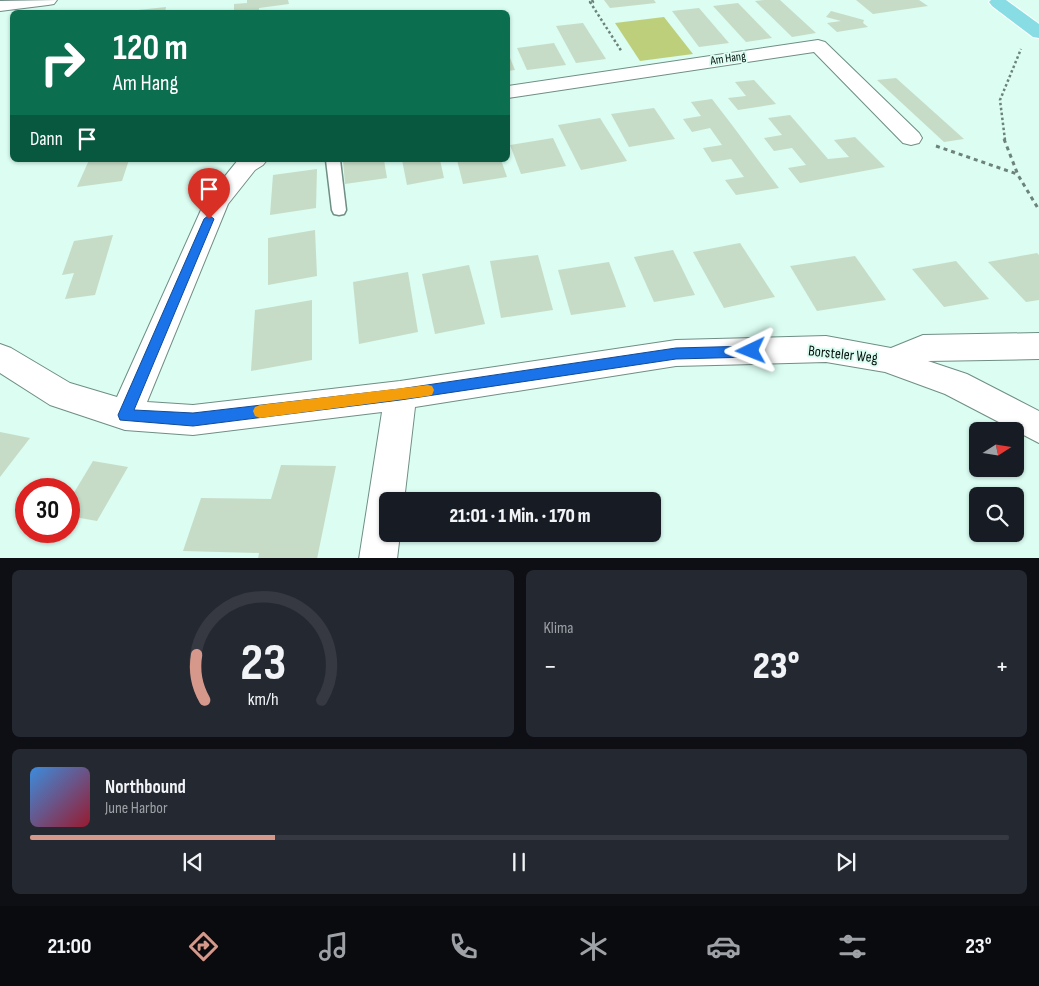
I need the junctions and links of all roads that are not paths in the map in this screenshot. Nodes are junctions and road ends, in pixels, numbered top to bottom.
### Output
1 (48, 0) edge
2 (996, 1) edge
3 (8, 4) edge
4 (1039, 21) edge
5 (1039, 33) edge
6 (510, 92) edge
7 (911, 138) road end
8 (252, 162) edge
9 (333, 162) edge
10 (339, 210) dead end
11 (1039, 346) edge
12 (0, 356) edge
13 (895, 362) junction
14 (400, 394) junction
15 (124, 415) junction
16 (1039, 428) edge
17 (378, 558) edge

1 - 3 street
2 - 4 main road
2 - 5 main road
6 - 7 street, Am Hang
8 - 15 street
9 - 10 lane
11 - 13 street, Borsteler Weg
12 - 15 street, Borsteler Weg
13 - 14 street, Borsteler Weg
13 - 16 street, Borsteler Weg
14 - 15 street, Borsteler Weg
14 - 17 street

